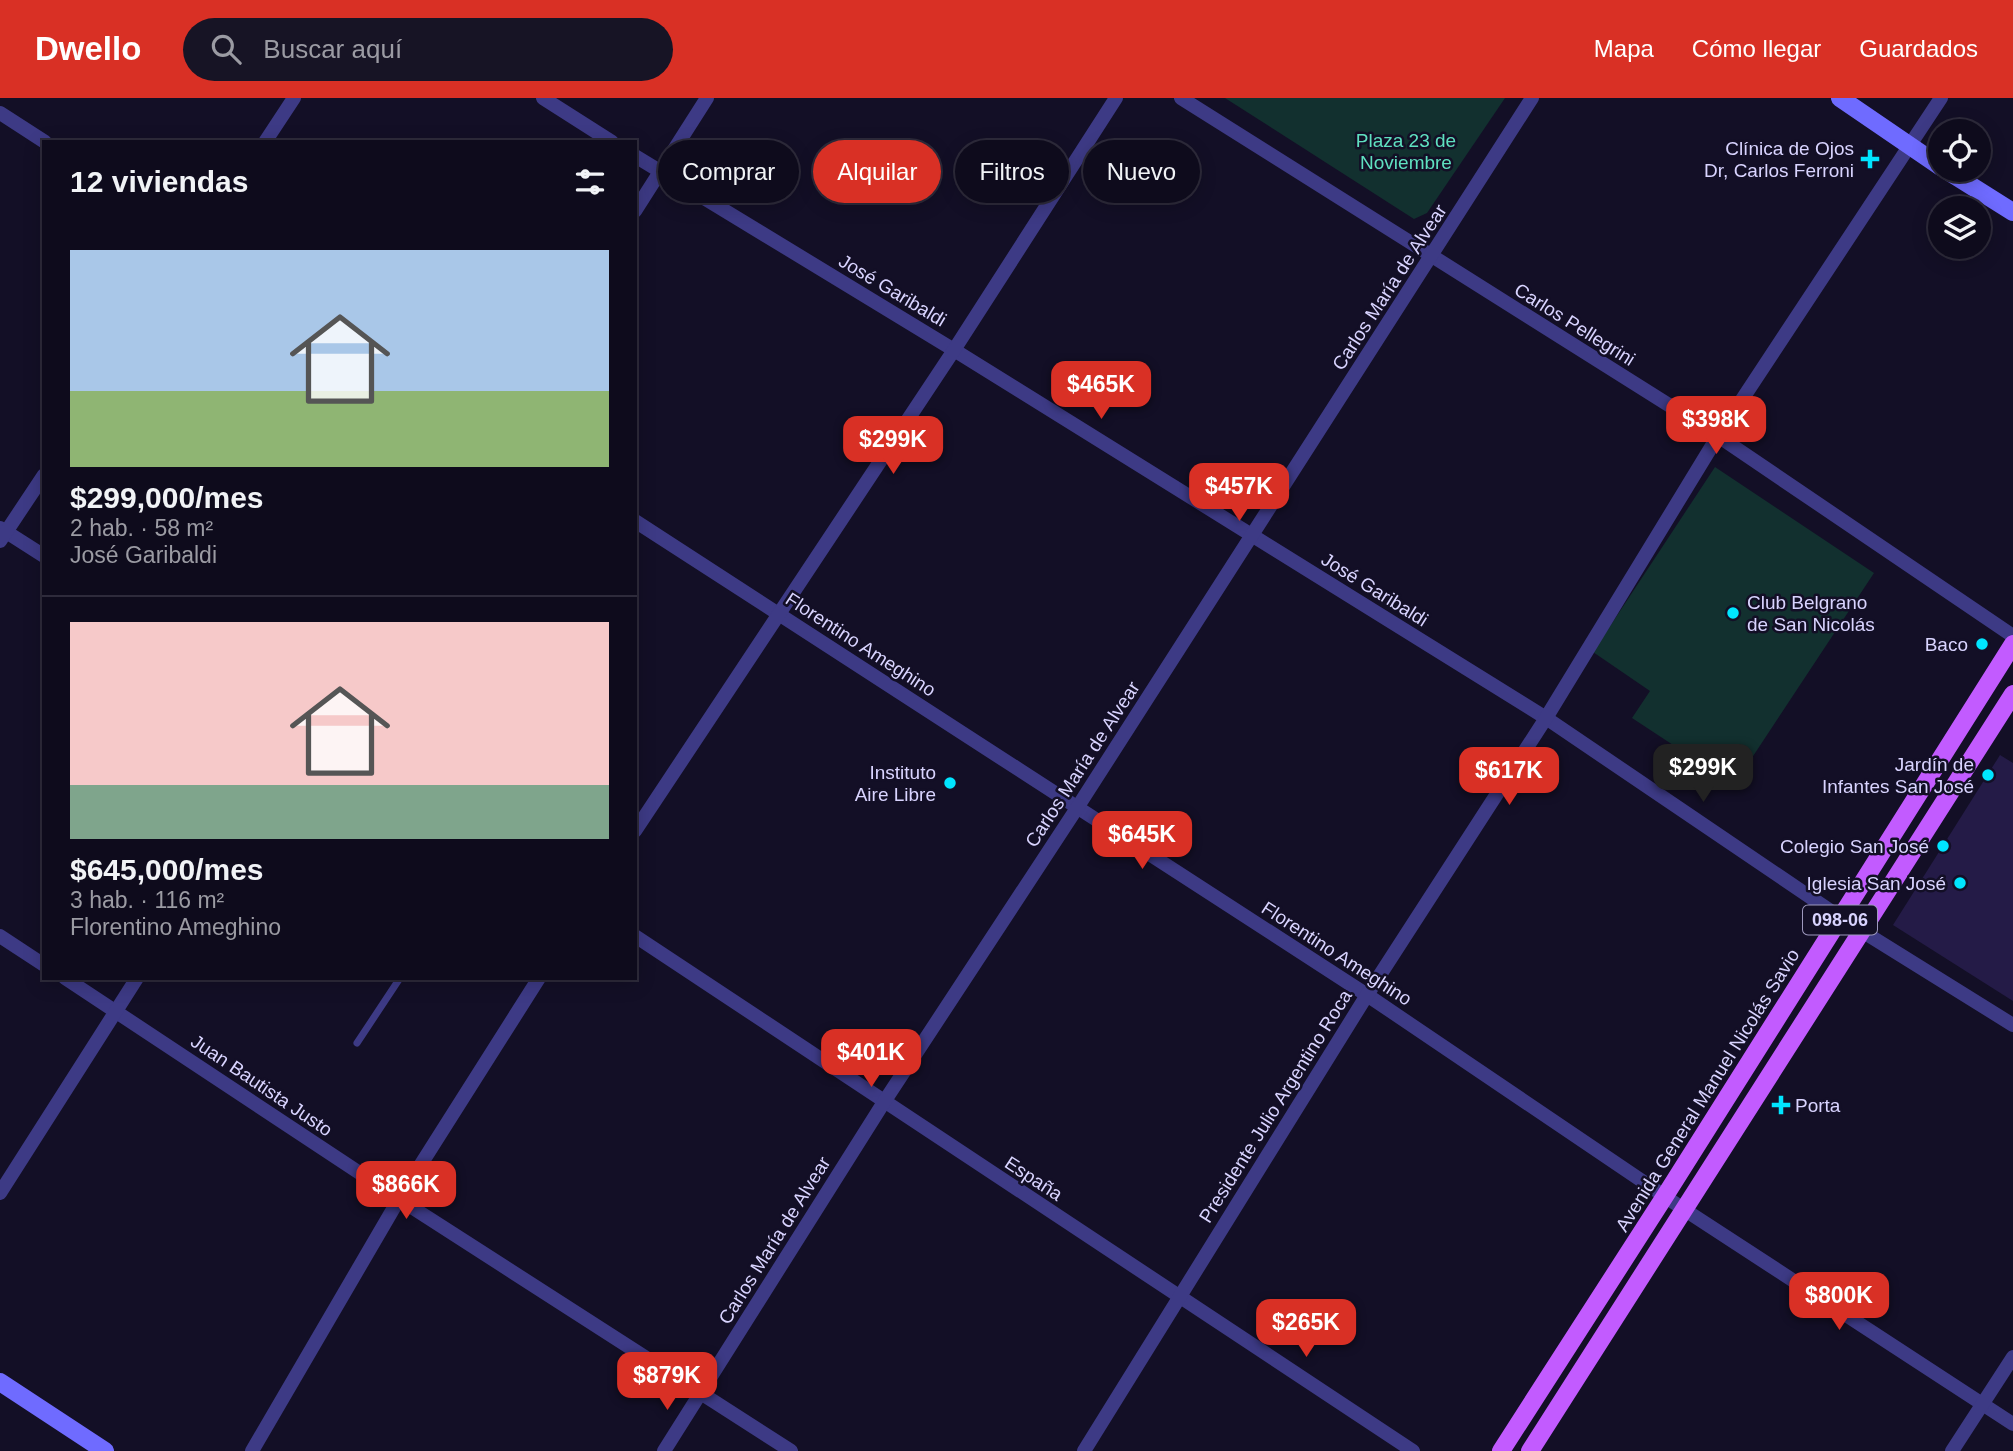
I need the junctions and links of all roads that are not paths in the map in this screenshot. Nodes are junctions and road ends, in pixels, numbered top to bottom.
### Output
1 (294, 98) edge
2 (543, 98) edge
3 (707, 98) edge
4 (1116, 98) edge
5 (1181, 98) edge
6 (1532, 98) edge
7 (1840, 98) edge
8 (1941, 98) edge
9 (0, 113) edge
10 (42, 140) edge
11 (266, 140) edge
12 (609, 140) edge
13 (681, 140) edge
14 (1910, 148) junction
15 (637, 157) edge
16 (1928, 159) edge
17 (658, 170) edge
18 (658, 176) edge
19 (1965, 182) edge
20 (712, 203) edge
21 (637, 208) edge
22 (2013, 212) edge
23 (1432, 257) junction
24 (954, 350) junction
25 (1718, 436) junction
26 (42, 478) edge
27 (637, 522) edge
28 (2, 534) edge
29 (1252, 535) junction
30 (42, 555) edge
31 (780, 614) junction
32 (2013, 636) edge
33 (2013, 644) edge
34 (2013, 694) edge
35 (1546, 718) junction
36 (1077, 808) junction
37 (637, 828) edge
38 (1841, 919) junction
39 (1863, 932) junction
40 (0, 936) edge
41 (637, 937) edge
42 (42, 964) edge
43 (68, 980) edge
44 (136, 980) edge
45 (399, 980) edge
46 (538, 980) edge
47 (1367, 995) junction
48 (116, 1012) junction
49 (2013, 1025) edge
50 (358, 1043) dead end
51 (884, 1102) junction
52 (0, 1193) edge
53 (1665, 1196) junction
54 (399, 1199) junction
55 (1685, 1210) junction
56 (1180, 1297) junction
57 (2013, 1357) edge
58 (0, 1382) edge
59 (700, 1392) junction
60 (1983, 1405) junction
61 (2013, 1424) edge
62 (105, 1451) edge
63 (252, 1451) edge
64 (664, 1451) edge
65 (791, 1451) edge
66 (1084, 1451) edge
67 (1413, 1451) edge
68 (1501, 1451) edge
69 (1530, 1451) edge
70 (1952, 1451) edge

1 - 11 street
2 - 12 street
3 - 13 street
4 - 24 street
5 - 23 street, Carlos Pellegrini
6 - 23 street, Carlos María de Alvear
7 - 14 street
8 - 14 street, Presidente Julio Argentino Roca
9 - 10 street
14 - 16 street
14 - 25 street, Presidente Julio Argentino Roca
15 - 17 street, José Garibaldi
18 - 21 street
19 - 22 street
20 - 24 street, José Garibaldi
23 - 25 street, Carlos Pellegrini
23 - 29 street, Carlos María de Alvear
24 - 29 street, José Garibaldi
24 - 31 street
25 - 32 street, Carlos Pellegrini
25 - 35 street, Presidente Julio Argentino Roca
26 - 28 street
27 - 31 street, Florentino Ameghino
28 - 30 street
29 - 35 street, José Garibaldi
29 - 36 street, Carlos María de Alvear
31 - 36 street, Florentino Ameghino
31 - 37 street
33 - 38 main road, Avenida General Manuel Nicolás Savio / 098-06
34 - 39 main road, 098-06
35 - 38 street, José Garibaldi
35 - 47 street, Presidente Julio Argentino Roca
36 - 47 street, Florentino Ameghino
36 - 51 street, Carlos María de Alvear
38 - 39 street, José Garibaldi
38 - 53 main road, Avenida General Manuel Nicolás Savio / 098-06
39 - 49 street, José Garibaldi
39 - 55 main road, 098-06
40 - 42 street
41 - 51 street, España
43 - 48 street, Juan Bautista Justo
44 - 48 street
45 - 50 lane
46 - 54 street
47 - 53 street, Florentino Ameghino
47 - 56 street, Presidente Julio Argentino Roca
48 - 52 street
48 - 54 street, Juan Bautista Justo
51 - 56 street, España
51 - 59 street, Carlos María de Alvear
53 - 55 street, Florentino Ameghino
53 - 68 main road, Avenida General Manuel Nicolás Savio / 098-06
54 - 59 street, Juan Bautista Justo
54 - 63 street
55 - 60 street, Florentino Ameghino
55 - 69 main road, 098-06
56 - 66 street, Presidente Julio Argentino Roca
56 - 67 street, España
57 - 60 street
58 - 62 street
59 - 64 street, Carlos María de Alvear
59 - 65 street, Juan Bautista Justo
60 - 61 street, Florentino Ameghino
60 - 70 street

